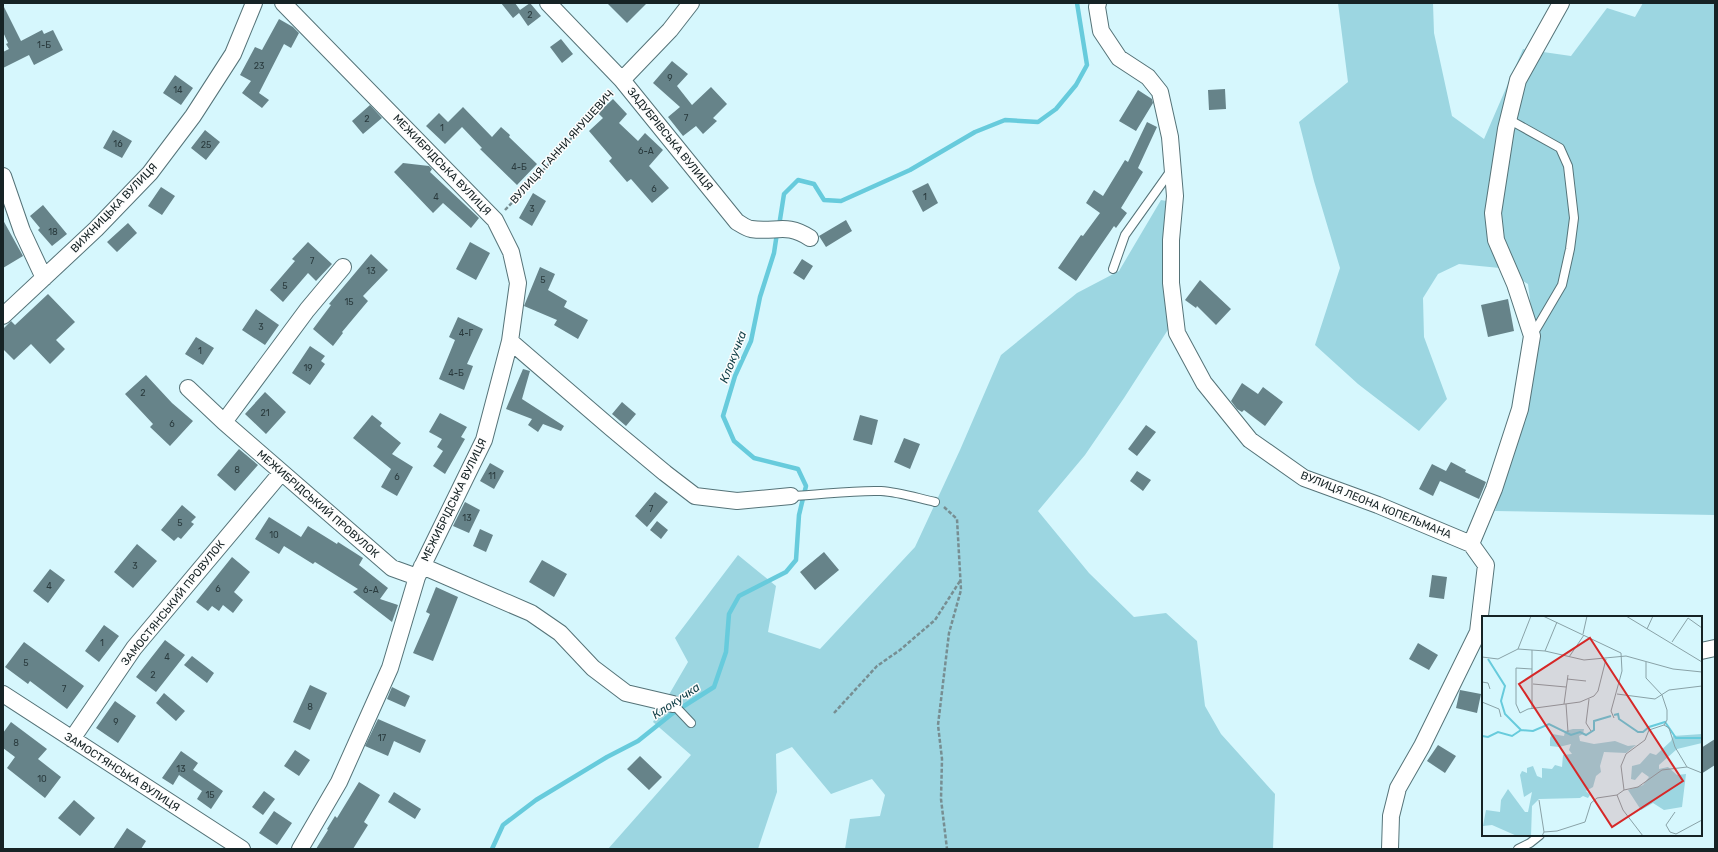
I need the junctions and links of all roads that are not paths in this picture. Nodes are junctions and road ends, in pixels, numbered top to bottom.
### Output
1 (254, 3) edge
2 (283, 3) edge
3 (548, 3) edge
4 (691, 3) edge
5 (1098, 3) edge
6 (1561, 3) edge
7 (622, 80) junction
8 (1508, 119) junction
9 (1172, 168) junction
10 (3, 176) edge
11 (810, 238) dead end
12 (343, 267) dead end
13 (1113, 269) dead end
14 (44, 278) junction
15 (3, 316) edge
16 (1532, 336) junction
17 (510, 341) junction
18 (188, 388) dead end
19 (224, 422) junction
20 (281, 473) junction
21 (791, 496) joint
22 (935, 502) road end
23 (1471, 544) junction
24 (419, 572) junction
25 (1482, 616) edge
26 (1482, 619) edge
27 (1481, 632) edge
28 (1715, 648) edge
29 (1702, 651) edge
30 (3, 694) edge
31 (678, 709) joint
32 (691, 723) dead end
33 (72, 738) junction
34 (1539, 836) edge
35 (242, 849) edge
36 (300, 849) edge
37 (1390, 849) edge
38 (1518, 849) edge

1 - 14 street, ВИЖНИЦЬКА ВУЛИЦЯ
2 - 17 street, МЕЖИБРІДСЬКА ВУЛИЦЯ
3 - 7 street, ЗАДУБРІВСЬКА ВУЛИЦЯ
4 - 7 street, ВУЛИЦЯ ГАННИ ЯНУШЕВИЧ
5 - 9 street, ВУЛИЦЯ ЛЕОНА КОПЕЛЬМАНА
6 - 8 street
7 - 11 street, ЗАДУБРІВСЬКА ВУЛИЦЯ
8 - 16 street
8 - 16 lane
9 - 13 lane
9 - 23 street, ВУЛИЦЯ ЛЕОНА КОПЕЛЬМАНА
10 - 14 street
12 - 19 street
14 - 15 street, ВИЖНИЦЬКА ВУЛИЦЯ
16 - 23 street
17 - 21 street
17 - 24 street, МЕЖИБРІДСЬКА ВУЛИЦЯ
18 - 19 street, МЕЖИБРІДСЬКИЙ ПРОВУЛОК
19 - 20 street, МЕЖИБРІДСЬКИЙ ПРОВУЛОК
20 - 24 street, МЕЖИБРІДСЬКИЙ ПРОВУЛОК
20 - 33 street, ЗАМОСТЯНСЬКИЙ ПРОВУЛОК
21 - 22 lane
23 - 25 street
24 - 31 street, МЕЖИБРІДСЬКИЙ ПРОВУЛОК
24 - 36 street, МЕЖИБРІДСЬКА ВУЛИЦЯ
26 - 27 street
27 - 37 street
28 - 29 street
30 - 33 street, ЗАМОСТЯНСЬКА ВУЛИЦЯ
31 - 32 lane
33 - 35 street, ЗАМОСТЯНСЬКА ВУЛИЦЯ
34 - 38 lane

